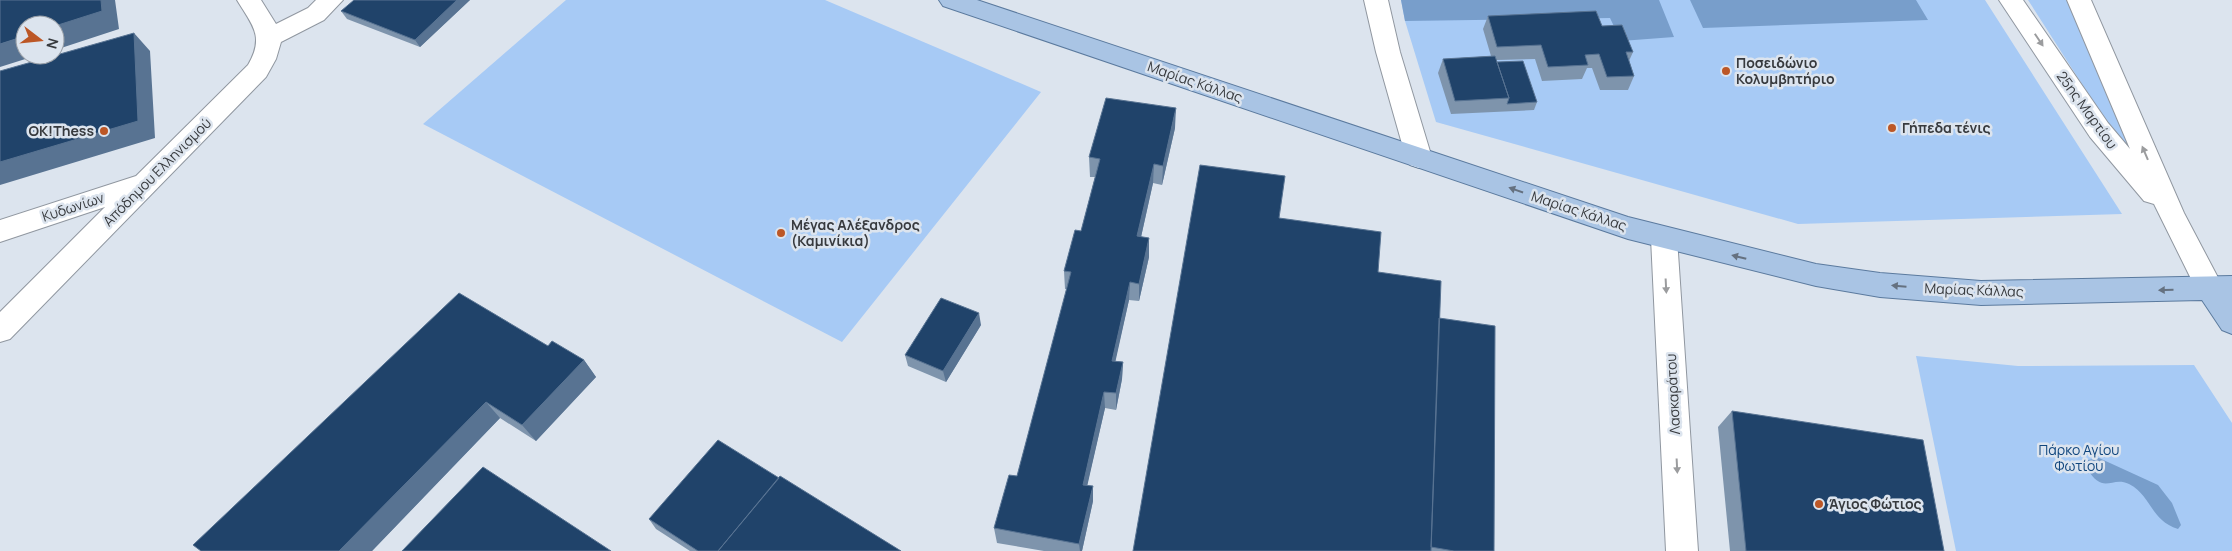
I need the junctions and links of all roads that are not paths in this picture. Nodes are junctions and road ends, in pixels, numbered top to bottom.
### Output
1 (250, 0) edge
2 (331, 0) edge
3 (951, 0) edge
4 (1376, 0) edge
5 (2012, 0) edge
6 (2079, 0) edge
7 (271, 37) junction
8 (1419, 158) junction
9 (147, 183) junction
10 (2171, 214) junction
11 (0, 231) edge
12 (1664, 238) junction
13 (2221, 289) edge
14 (2232, 322) edge
15 (0, 330) edge
16 (1682, 551) edge

1 - 7 street
2 - 7 street
3 - 8 main road, Μαρίας Κάλλας
4 - 8 street
5 -> 10 street, 25ης Μαρτίου
10 -> 6 street, 25ης Μαρτίου
7 - 9 street, Απόδημου Ελληνισμού
12 -> 8 main road, Μαρίας Κάλλας
9 - 11 street, Κυδωνίων
9 - 15 street, Απόδημου Ελληνισμού
10 - 13 street, 25ης Μαρτίου
13 -> 12 main road, Μαρίας Κάλλας
12 -> 16 street, Λασκαράτου
13 - 14 main road, 25ης Μαρτίου

